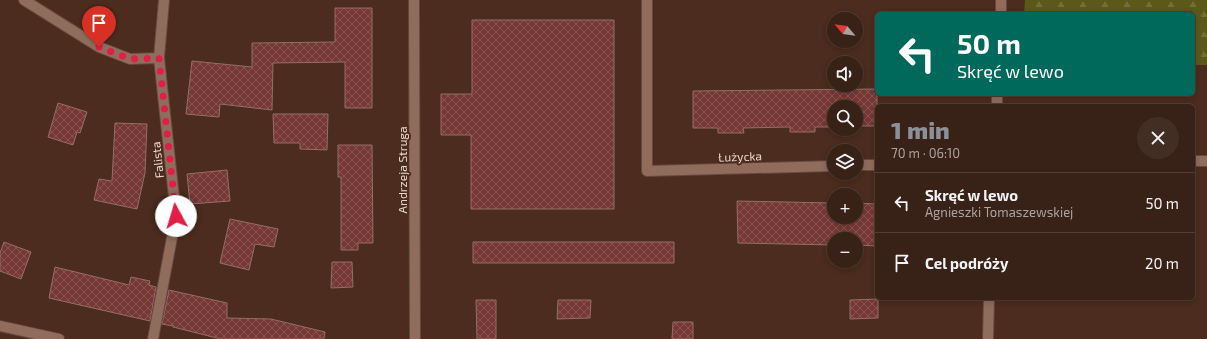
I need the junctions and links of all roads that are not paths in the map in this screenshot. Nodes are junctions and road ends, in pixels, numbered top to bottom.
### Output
1 (24, 0) edge
2 (164, 0) edge
3 (414, 0) edge
4 (647, 0) edge
5 (1001, 0) edge
6 (1001, 12) edge
7 (159, 58) junction
8 (1195, 161) edge
9 (1207, 161) edge
10 (863, 165) edge
11 (875, 165) edge
12 (827, 166) edge
13 (989, 300) edge
14 (0, 326) edge
15 (59, 339) edge
16 (153, 339) edge
17 (415, 339) edge
18 (988, 339) edge

1 - 7 street
2 - 7 street, Falista
3 - 17 street, Andrzeja Struga
4 - 12 street, Łużycka
5 - 6 street
7 - 16 street, Falista
8 - 9 street
10 - 11 street
13 - 18 street
14 - 15 street

